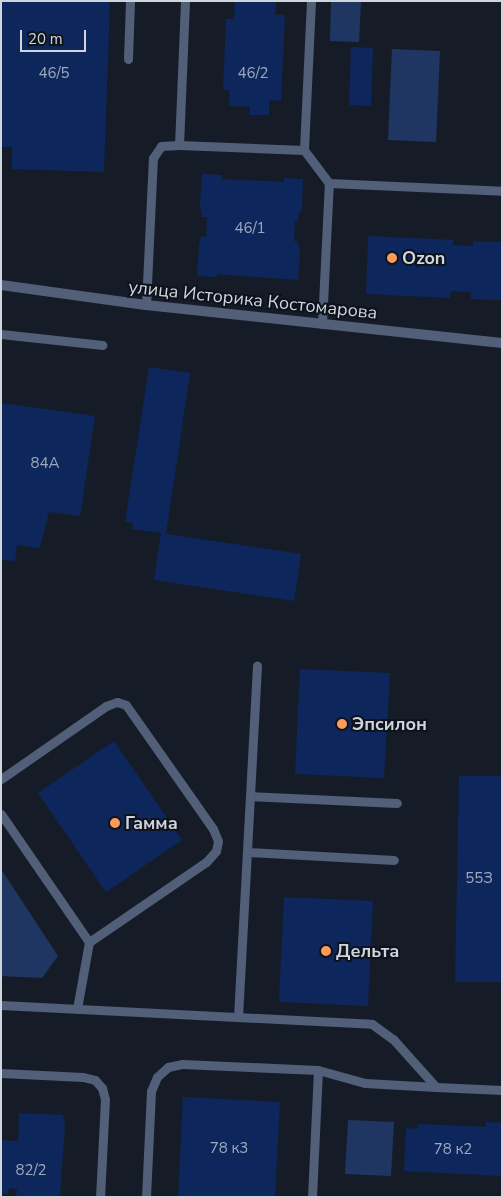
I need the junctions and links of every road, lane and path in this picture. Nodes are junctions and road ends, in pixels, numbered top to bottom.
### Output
1 (130, 1) edge
2 (185, 1) edge
3 (311, 1) edge
4 (128, 59) dead end
5 (178, 145) junction
6 (304, 150) junction
7 (329, 183) junction
8 (502, 191) edge
9 (1, 285) edge
10 (146, 305) junction
11 (322, 324) junction
12 (1, 334) edge
13 (502, 343) edge
14 (102, 345) dead end
15 (257, 666) dead end
16 (1, 779) edge
17 (250, 796) junction
18 (397, 803) dead end
19 (1, 814) edge
20 (247, 852) junction
21 (394, 860) dead end
22 (89, 942) junction
23 (1, 1005) edge
24 (77, 1009) junction
25 (238, 1017) junction
26 (318, 1070) junction
27 (1, 1073) edge
28 (436, 1087) junction
29 (502, 1090) edge
30 (100, 1197) edge
31 (146, 1197) edge
32 (312, 1197) edge

1 - 4 lane
2 - 5 lane
3 - 6 lane
5 - 6 lane
5 - 10 lane
6 - 7 lane
7 - 8 lane
7 - 11 lane
9 - 10 street, улица Историка Костомарова
10 - 11 street, улица Историка Костомарова
11 - 13 street, улица Историка Костомарова
12 - 14 lane
15 - 17 lane
16 - 22 lane
17 - 18 lane
17 - 20 lane
19 - 22 lane
20 - 21 lane
20 - 25 lane
22 - 24 lane
23 - 24 lane
24 - 25 lane
25 - 28 lane
26 - 28 lane
26 - 31 lane
26 - 32 lane
27 - 30 lane
28 - 29 lane

